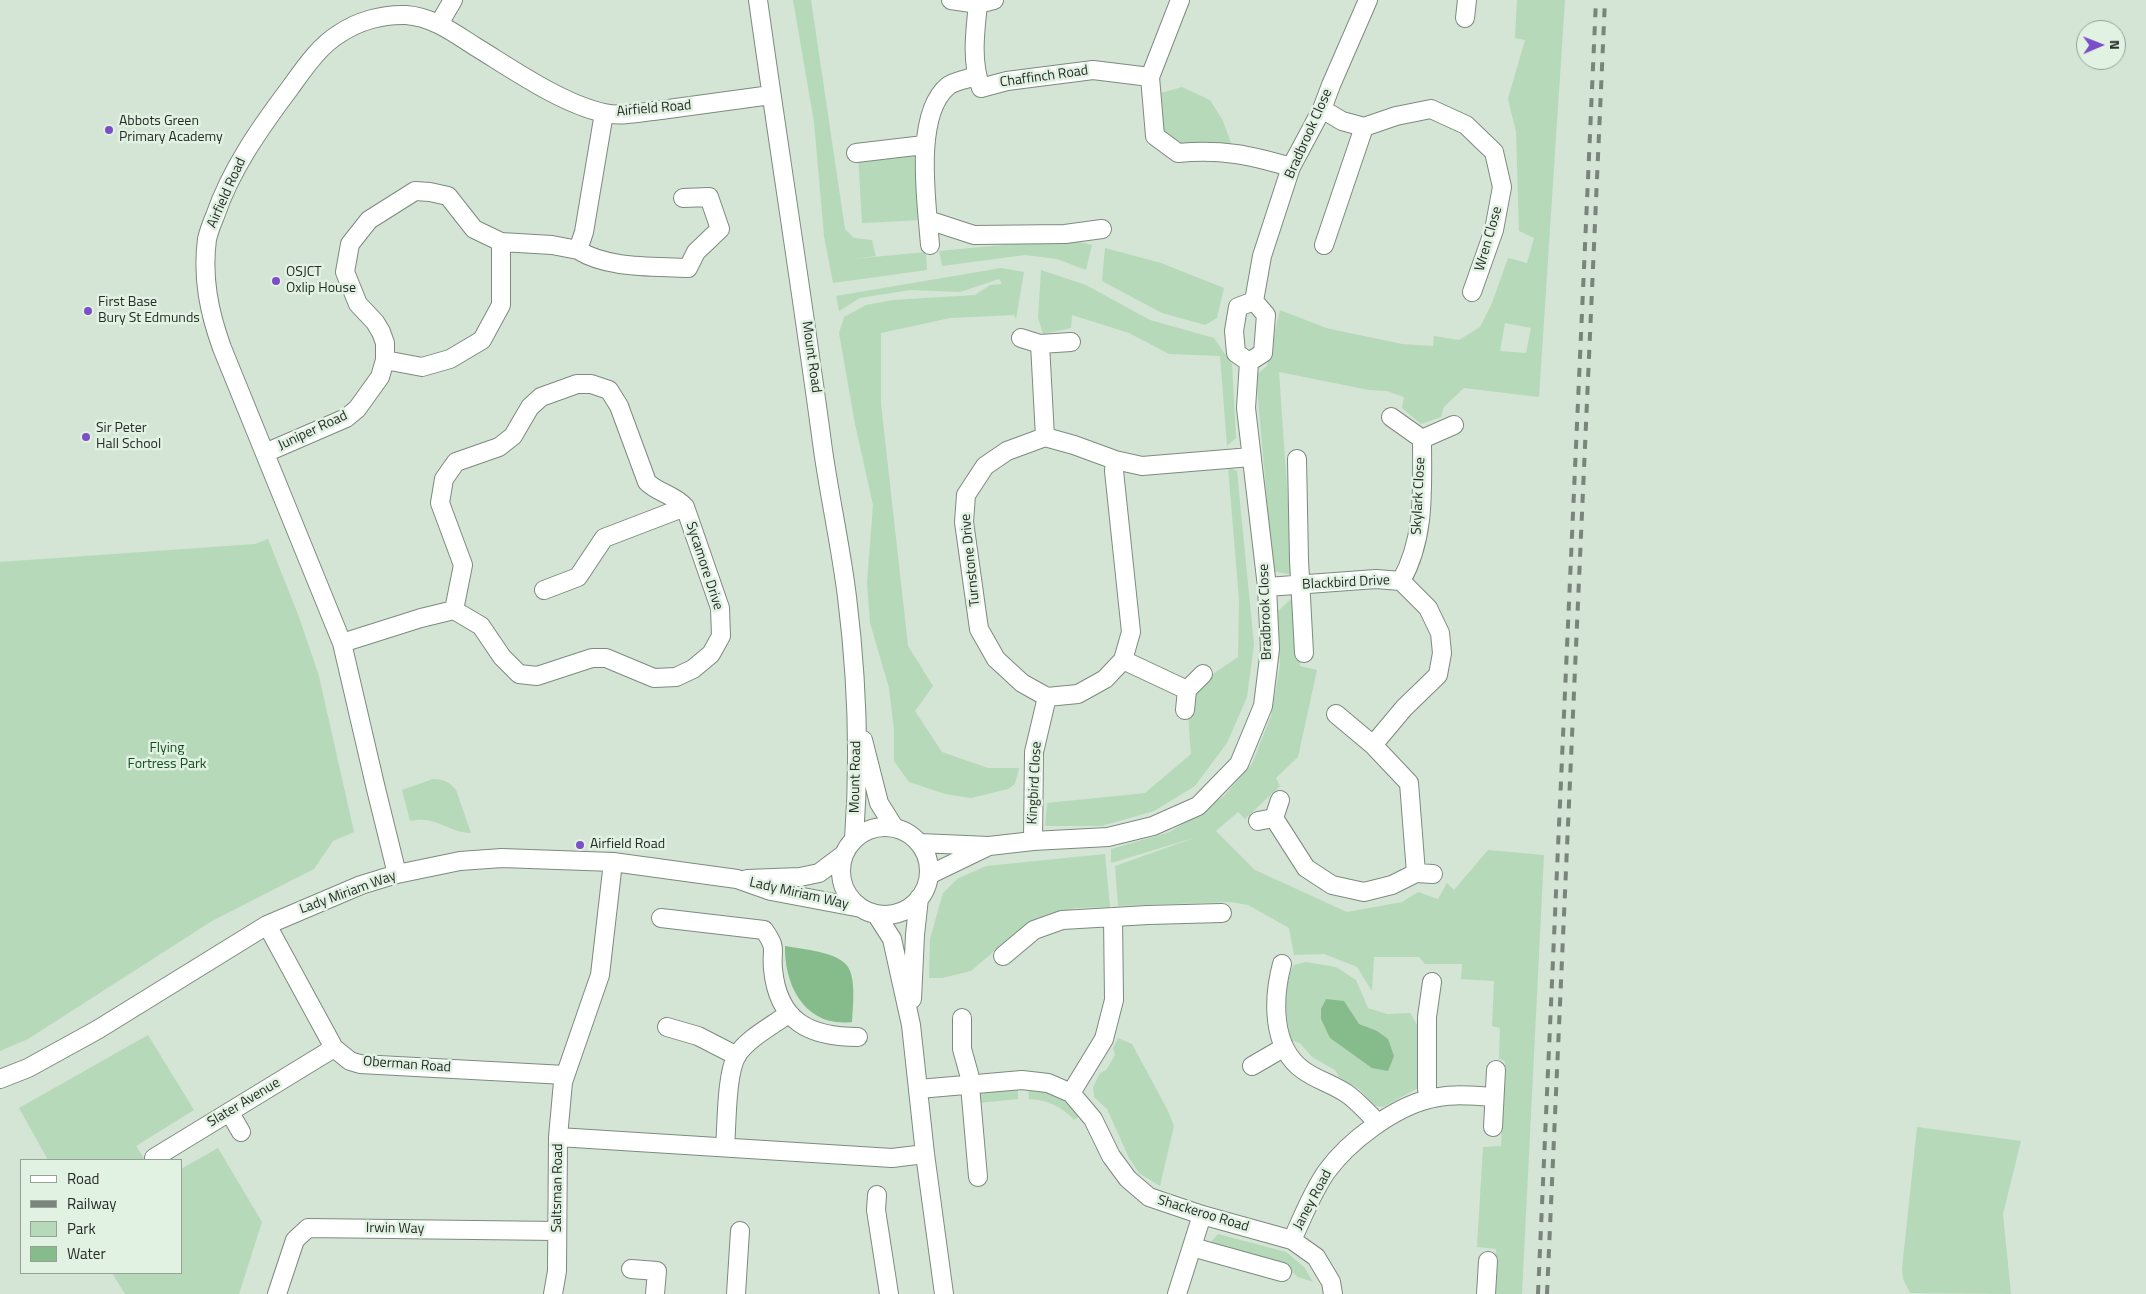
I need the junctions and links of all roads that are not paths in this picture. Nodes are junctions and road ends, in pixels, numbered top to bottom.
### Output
1 (453, 0) edge
2 (758, 0) edge
3 (951, 0) edge
4 (1180, 0) edge
5 (1368, 0) edge
6 (1466, 0) edge
7 (986, 2) edge
8 (1465, 18) dead end
9 (439, 24) junction
10 (976, 76) junction
11 (1150, 77) junction
12 (772, 95) junction
13 (1322, 109) junction
14 (604, 113) junction
15 (1364, 127) junction
16 (924, 145) junction
17 (856, 153) dead end
18 (1291, 167) junction
19 (683, 198) dead end
20 (928, 220) junction
21 (1102, 229) dead end
22 (501, 242) junction
23 (930, 245) dead end
24 (1324, 245) dead end
25 (578, 250) junction
26 (1472, 292) dead end
27 (1254, 301) junction
28 (1021, 338) dead end
29 (1071, 342) dead end
30 (1040, 344) junction
31 (385, 360) junction
32 (1249, 362) junction
33 (1391, 417) dead end
34 (1454, 425) dead end
35 (1045, 437) junction
36 (1422, 438) junction
37 (265, 453) junction
38 (1251, 456) junction
39 (1297, 459) dead end
40 (1115, 460) junction
41 (685, 507) junction
42 (1401, 581) junction
43 (1301, 586) junction
44 (1267, 587) junction
45 (544, 590) dead end
46 (454, 610) junction
47 (342, 643) junction
48 (1304, 652) dead end
49 (1123, 660) junction
50 (1203, 674) dead end
51 (1187, 690) junction
52 (1046, 696) junction
53 (1185, 710) dead end
54 (1336, 714) dead end
55 (856, 715) junction
56 (1373, 745) junction
57 (1280, 800) dead end
58 (894, 827) junction
59 (854, 839) junction
60 (1032, 840) junction
61 (919, 843) junction
62 (989, 846) junction
63 (843, 855) junction
64 (613, 862) junction
65 (397, 874) junction
66 (929, 875) junction
67 (737, 879) junction
68 (919, 898) junction
69 (868, 911) junction
70 (1222, 913) dead end
71 (1113, 916) junction
72 (661, 918) dead end
73 (266, 925) junction
74 (1002, 956) dead end
75 (1282, 964) dead end
76 (1432, 982) dead end
77 (788, 1014) junction
78 (962, 1018) dead end
79 (911, 1025) junction
80 (667, 1027) dead end
81 (858, 1037) dead end
82 (334, 1048) junction
83 (1283, 1048) junction
84 (737, 1056) junction
85 (1252, 1066) dead end
86 (1496, 1070) dead end
87 (564, 1078) junction
88 (0, 1079) edge
89 (970, 1084) junction
90 (918, 1089) junction
91 (1071, 1094) junction
92 (1494, 1096) junction
93 (1429, 1098) junction
94 (230, 1113) junction
95 (1378, 1123) junction
96 (1493, 1127) dead end
97 (241, 1132) dead end
98 (558, 1137) junction
99 (725, 1147) junction
100 (924, 1154) junction
101 (154, 1158) dead end
102 (978, 1177) dead end
103 (877, 1195) dead end
104 (1202, 1215) junction
105 (557, 1231) junction
106 (740, 1231) dead end
107 (1292, 1240) junction
108 (1192, 1247) junction
109 (1488, 1261) dead end
110 (631, 1269) dead end
111 (1282, 1272) dead end
112 (277, 1294) edge
113 (553, 1294) edge
114 (655, 1294) edge
115 (736, 1294) edge
116 (889, 1294) edge
117 (944, 1294) edge
118 (1177, 1294) edge
119 (1333, 1294) edge
120 (1486, 1294) edge

1 - 9 street
2 - 12 street, Mount Road
3 - 7 street
4 - 11 street
5 - 13 street, Bradbrook Close
6 - 8 street
7 - 10 street
9 - 14 street, Airfield Road
9 - 37 street, Airfield Road
10 - 11 street, Chaffinch Road
10 - 16 street
11 - 18 street
12 - 14 street, Airfield Road
12 - 55 street, Mount Road
13 - 15 street
13 - 18 street, Bradbrook Close
14 - 25 street
15 - 24 street
15 - 26 street, Wren Close
16 - 17 street
16 - 20 street
18 - 27 street, Bradbrook Close
19 - 25 street, Juniper Road
20 - 21 street
20 - 23 street
22 - 25 street, Juniper Road
22 - 31 street
22 - 31 street, Juniper Road
27 - 32 street
27 - 32 street
28 - 30 street
29 - 30 street
30 - 35 street
31 - 37 street, Juniper Road
32 - 38 street, Bradbrook Close
33 - 36 street, Skylark Close
34 - 36 street, Skylark Close
35 - 40 street
35 - 52 street, Turnstone Drive
36 - 42 street, Skylark Close
37 - 47 street, Airfield Road
38 - 40 street
38 - 44 street, Bradbrook Close
39 - 43 street
40 - 49 street
41 - 45 street, Sycamore Drive
41 - 46 street, Sycamore Drive
41 - 46 street, Sycamore Drive
42 - 43 street, Blackbird Drive
42 - 56 street, Blackbird Drive
43 - 44 street, Blackbird Drive
43 - 48 street
44 - 60 street, Bradbrook Close
46 - 47 street
47 - 65 street, Airfield Road
49 - 51 street
49 - 52 street
50 - 51 street
51 - 53 street
52 - 60 street, Kingbird Close
54 - 56 street
55 - 58 street, Mount Road
55 - 59 street, Mount Road
56 - 57 street
58 - 59 street
58 - 61 street
59 - 63 street
60 - 62 street, Bradbrook Close
61 - 62 street, Bradbrook Close
61 - 66 street
62 - 66 street, Bradbrook Close
63 - 67 street, Lady Miriam Way
63 - 69 street
64 - 65 street, Lady Miriam Way
64 - 67 street, Lady Miriam Way
64 - 87 street, Saltsman Road
65 - 73 street, Lady Miriam Way
66 - 68 street
67 - 69 street, Lady Miriam Way
68 - 69 street
68 - 79 street
69 - 79 street
70 - 71 street
71 - 74 street
71 - 91 street
72 - 77 street
73 - 82 street, Oberman Road
73 - 88 street, Lady Miriam Way
75 - 83 street
76 - 93 street
77 - 81 street
77 - 84 street
78 - 89 street
79 - 90 street
80 - 84 street
82 - 87 street, Oberman Road
82 - 94 street, Slater Avenue
83 - 85 street
83 - 95 street
84 - 99 street
86 - 92 street
87 - 98 street, Saltsman Road
89 - 90 street, Shackeroo Road
89 - 91 street, Shackeroo Road
89 - 102 street
90 - 100 street
91 - 104 street, Shackeroo Road
92 - 93 street, Janey Road
92 - 96 street
93 - 95 street, Janey Road
94 - 97 street
94 - 101 street, Slater Avenue
95 - 107 street, Janey Road
98 - 99 street
98 - 105 street, Saltsman Road
99 - 100 street
100 - 117 street
103 - 116 street
104 - 107 street, Shackeroo Road
104 - 108 street
105 - 112 street, Irwin Way
105 - 113 street, Saltsman Road
106 - 115 street
107 - 119 street, Shackeroo Road
108 - 111 street
108 - 118 street
109 - 120 street
110 - 114 street

